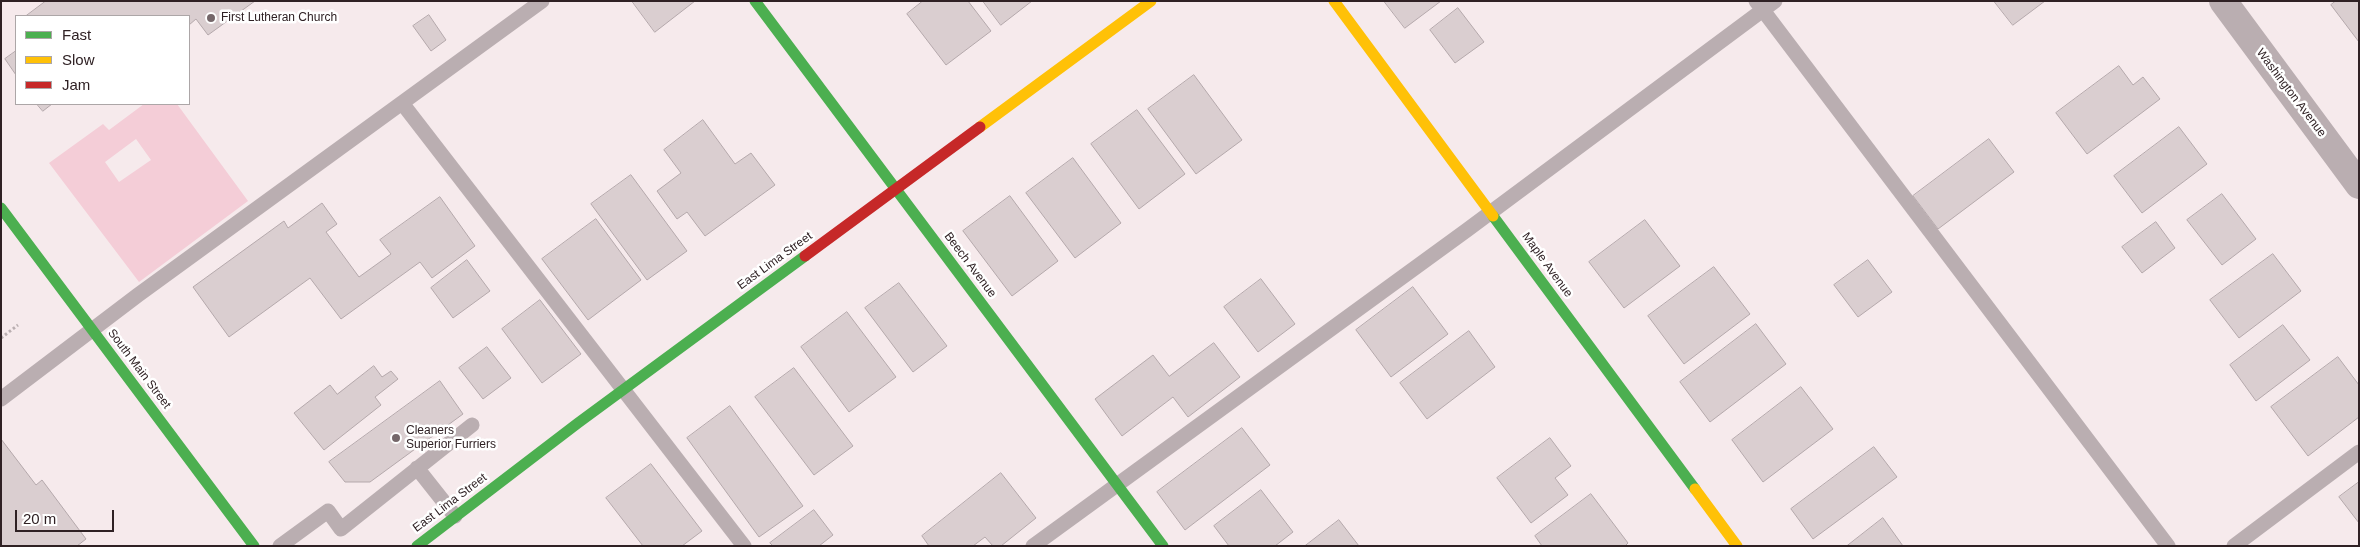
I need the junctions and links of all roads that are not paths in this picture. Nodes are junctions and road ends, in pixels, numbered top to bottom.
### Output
1 (542, 1) edge
2 (755, 1) edge
3 (1151, 1) edge
4 (1334, 1) edge
5 (2223, 1) edge
6 (1765, 4) edge
7 (402, 103) junction
8 (2359, 185) edge
9 (896, 190) junction
10 (2, 210) edge
11 (1490, 212) junction
12 (92, 329) junction
13 (623, 390) junction
14 (1, 400) edge
15 (472, 425) dead end
16 (2359, 452) edge
17 (417, 468) junction
18 (1117, 484) junction
19 (455, 516) junction
20 (254, 546) edge
21 (280, 546) edge
22 (417, 546) edge
23 (744, 546) edge
24 (1033, 546) edge
25 (1163, 546) edge
26 (1737, 546) edge
27 (2168, 546) edge
28 (2234, 546) edge

1 - 7 lane
2 - 9 street, Beech Avenue
3 - 9 street, East Lima Street
4 - 11 street, Maple Avenue
5 - 8 street, Washington Avenue
6 - 11 lane
6 - 27 lane
7 - 12 lane
7 - 13 lane
9 - 13 street, East Lima Street
9 - 18 street, Beech Avenue
10 - 12 street, South Main Street
11 - 18 lane
11 - 26 street, Maple Avenue
12 - 14 lane
12 - 20 street, South Main Street
13 - 19 street, East Lima Street
13 - 23 lane
15 - 17 lane
16 - 28 lane
17 - 19 lane
17 - 21 lane
18 - 24 lane
18 - 25 street, Beech Avenue
19 - 22 street, East Lima Street

